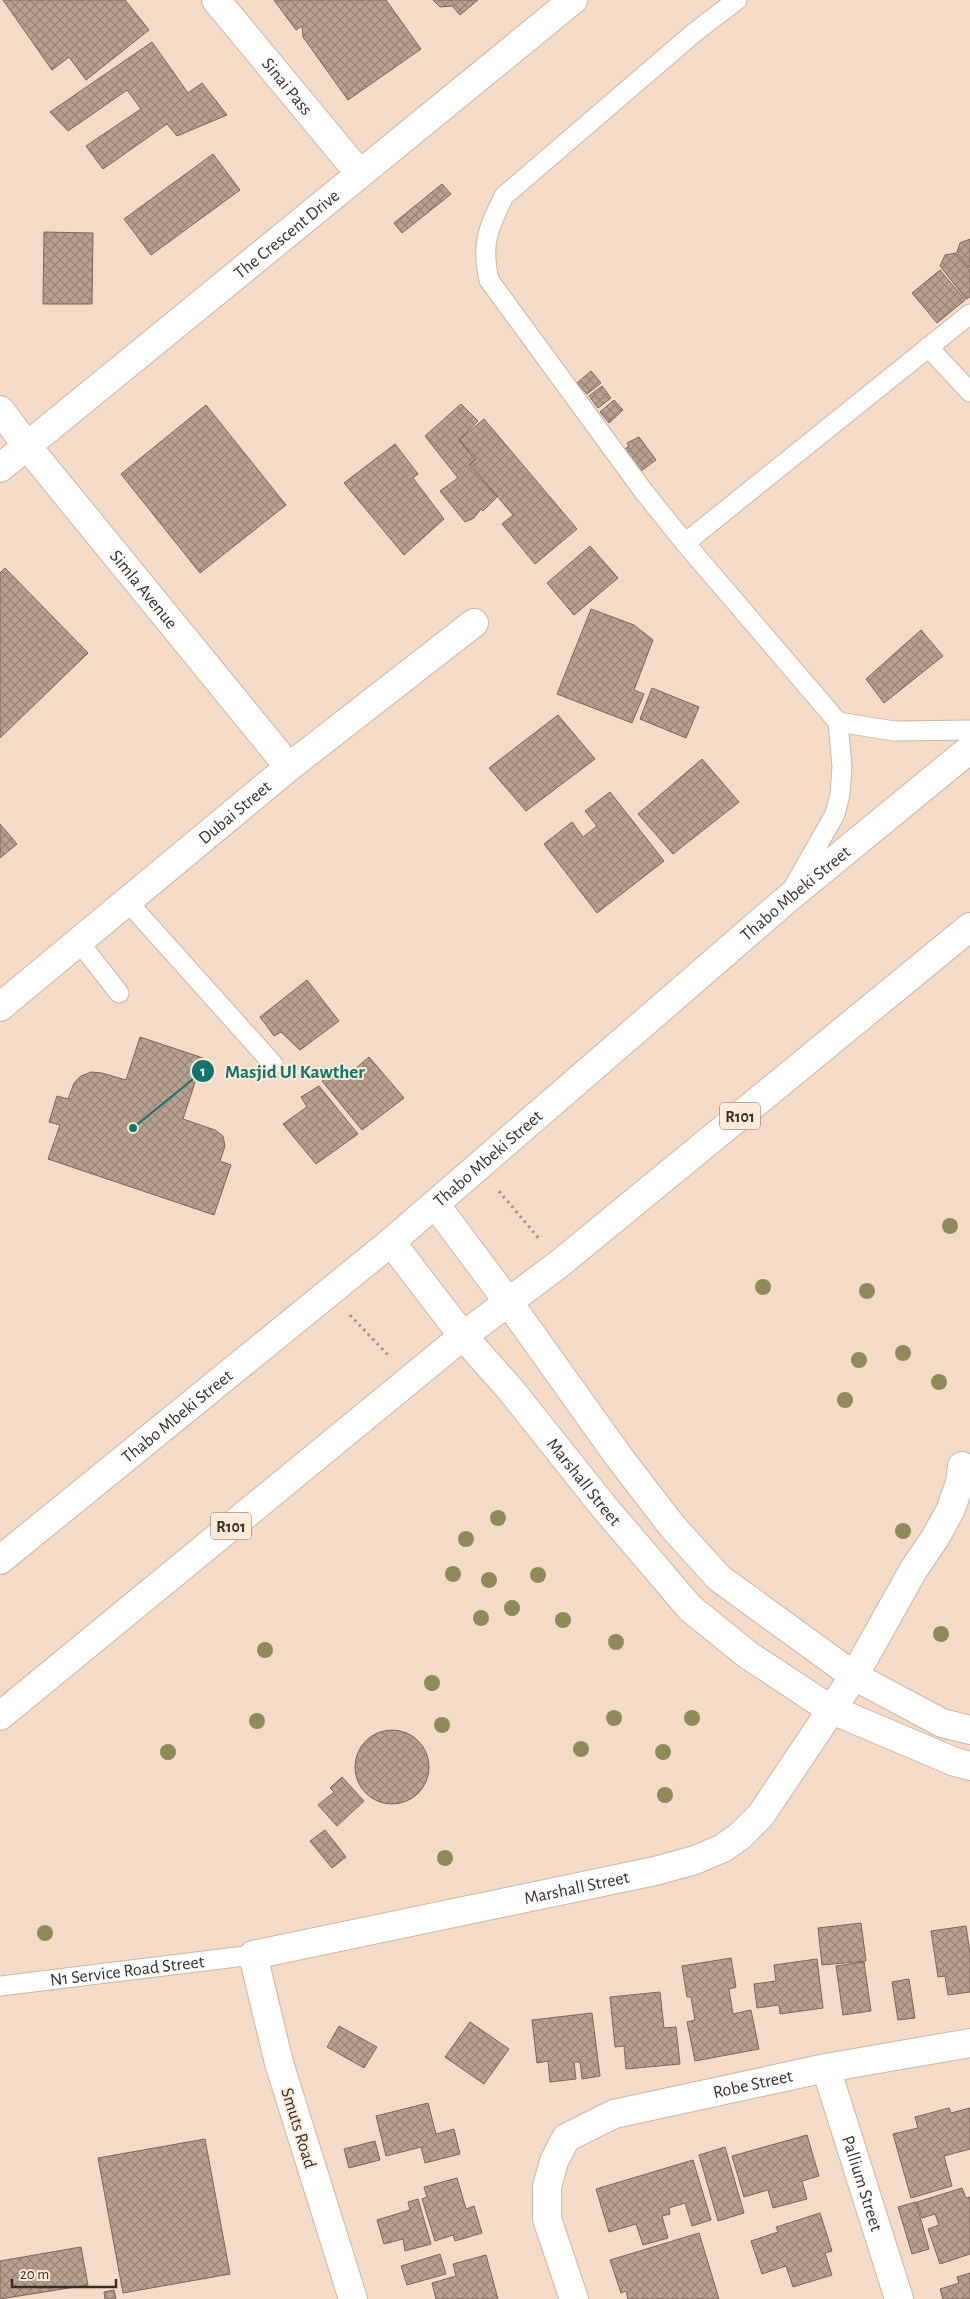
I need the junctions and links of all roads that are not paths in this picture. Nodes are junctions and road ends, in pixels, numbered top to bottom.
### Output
1 (216, 0) edge
2 (573, 0) edge
3 (738, 0) edge
4 (360, 174) junction
5 (970, 314) edge
6 (928, 347) junction
7 (970, 392) edge
8 (0, 410) edge
9 (27, 446) junction
10 (0, 468) edge
11 (685, 543) junction
12 (474, 623) dead end
13 (838, 722) junction
14 (970, 730) edge
15 (970, 749) edge
16 (289, 766) junction
17 (786, 900) junction
18 (127, 902) junction
19 (970, 927) edge
20 (79, 942) junction
21 (119, 993) dead end
22 (0, 1007) edge
23 (273, 1064) dead end
24 (435, 1204) junction
25 (391, 1242) junction
26 (509, 1303) junction
27 (463, 1336) junction
28 (962, 1466) dead end
29 (0, 1560) edge
30 (854, 1676) junction
31 (830, 1709) junction
32 (0, 1716) edge
33 (970, 1730) edge
34 (970, 1766) edge
35 (253, 1955) junction
36 (0, 1986) edge
37 (970, 2043) edge
38 (826, 2068) junction
39 (353, 2299) edge
40 (574, 2299) edge
41 (899, 2299) edge

1 - 4 street, Sinai Pass
2 - 4 street, The Crescent Drive
3 - 11 lane
4 - 9 street, The Crescent Drive
5 - 6 lane
6 - 7 lane
6 - 11 lane
8 - 9 street, Simla Avenue
9 - 10 street, The Crescent Drive
9 - 16 street, Simla Avenue
11 - 13 lane
12 - 16 street, Dubai Street
13 - 14 lane
13 - 17 lane
15 - 17 street, Thabo Mbeki Street
16 - 18 street, Dubai Street
17 - 24 street, Thabo Mbeki Street
18 - 20 street, Dubai Street
18 - 23 lane
19 - 26 street, R101
20 - 21 lane
20 - 22 street, Dubai Street
24 - 25 street, Thabo Mbeki Street
24 - 26 street
25 - 27 street, Marshall Street
25 - 29 street, Thabo Mbeki Street
26 - 27 street, R101
26 - 30 street
27 - 31 street, Marshall Street
27 - 32 street, R101
28 - 30 street, Marshall Street
30 - 31 street, Marshall Street
30 - 33 street
31 - 34 street, Marshall Street
31 - 35 street, Marshall Street
35 - 36 lane, N1 Service Road Street
35 - 39 street, Smuts Road
37 - 38 street, Robe Street
38 - 40 street, Robe Street
38 - 41 street, Pallium Street

